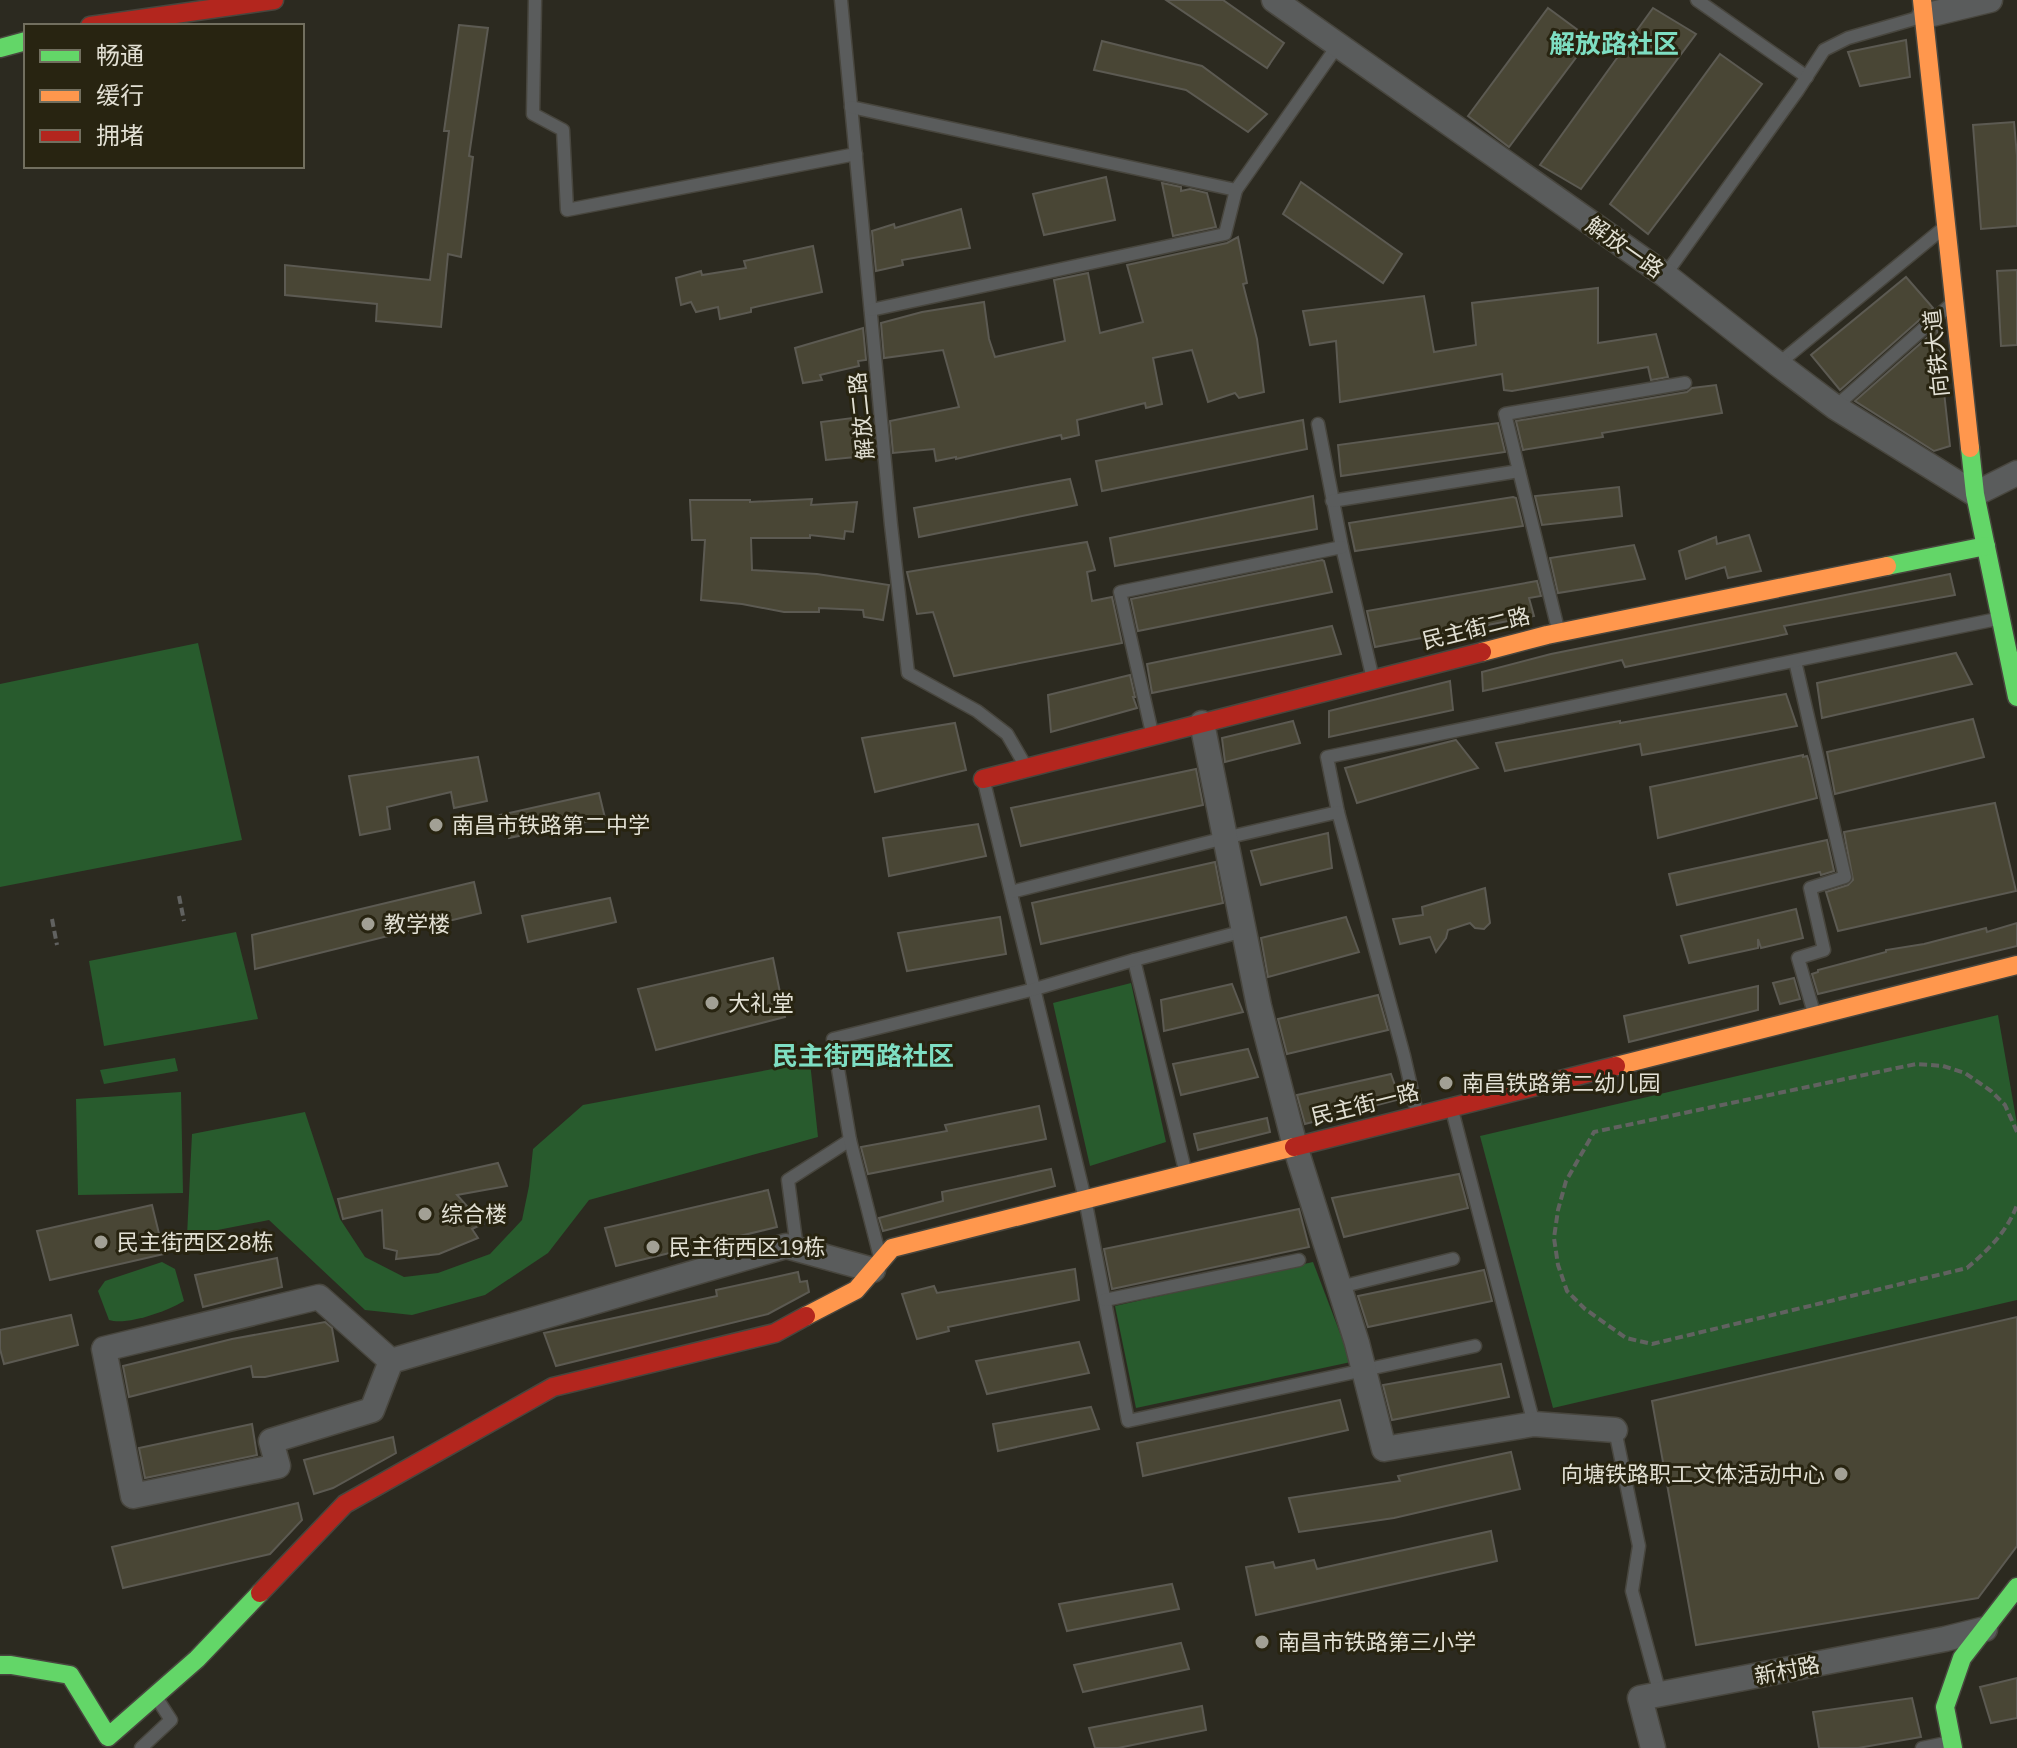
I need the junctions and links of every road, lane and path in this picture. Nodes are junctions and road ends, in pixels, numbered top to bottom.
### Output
1 (274, 0) edge
2 (535, 0) edge
3 (841, 0) edge
4 (1274, 0) edge
5 (1697, 0) edge
6 (1990, 0) edge
7 (1923, 8) edge
8 (105, 24) edge
9 (24, 42) edge
10 (1338, 45) junction
11 (0, 48) edge
12 (1807, 77) junction
13 (851, 107) junction
14 (856, 154) junction
15 (1236, 190) junction
16 (1947, 226) junction
17 (1665, 275) junction
18 (1954, 301) junction
19 (871, 310) junction
20 (1778, 364) junction
21 (1685, 383) dead end
22 (1835, 407) junction
23 (1318, 424) dead end
24 (1519, 471) junction
25 (2017, 473) edge
26 (1975, 494) junction
27 (1332, 501) junction
28 (1986, 546) junction
29 (1342, 547) junction
30 (2001, 619) junction
31 (1559, 633) junction
32 (1795, 661) junction
33 (1373, 679) junction
34 (2017, 697) edge
35 (1202, 723) junction
36 (1152, 736) junction
37 (1027, 768) junction
38 (983, 779) joint
39 (1338, 812) junction
40 (1225, 838) junction
41 (1011, 892) junction
42 (179, 896) dead end
43 (52, 919) dead end
44 (184, 921) dead end
45 (1244, 931) junction
46 (57, 945) dead end
47 (1134, 960) junction
48 (2017, 965) edge
49 (1035, 989) junction
50 (1815, 1016) junction
51 (1451, 1107) junction
52 (1417, 1116) junction
53 (2017, 1132) edge
54 (850, 1140) junction
55 (1295, 1146) junction
56 (1186, 1174) junction
57 (1085, 1199) junction
58 (2017, 1205) edge
59 (797, 1249) junction
60 (1453, 1259) dead end
61 (1299, 1260) dead end
62 (877, 1265) junction
63 (1340, 1287) junction
64 (1105, 1300) junction
65 (1475, 1346) dead end
66 (391, 1361) junction
67 (1364, 1370) junction
68 (1534, 1424) junction
69 (1615, 1430) joint
70 (2017, 1587) edge
71 (1985, 1629) junction
72 (0, 1665) edge
73 (1660, 1694) junction
74 (155, 1696) junction
75 (1952, 1745) edge
76 (141, 1748) edge
77 (1653, 1748) edge
78 (1922, 1748) edge

1 - 8 street
2 - 14 lane
3 - 13 lane, 解放二路
4 - 10 street, 解放一路
5 - 12 lane
6 - 7 street
7 - 12 lane
7 - 16 street, 向铁大道
9 - 11 street
10 - 15 lane
10 - 17 street, 解放一路
12 - 17 lane
13 - 14 lane, 解放二路
13 - 15 lane
14 - 19 lane, 解放二路
15 - 19 lane
16 - 18 street, 向铁大道
16 - 20 lane
17 - 20 street, 解放一路
18 - 22 lane
18 - 26 street, 向铁大道
19 - 37 lane, 解放二路
20 - 22 street, 解放一路
21 - 24 lane
22 - 26 street, 解放一路
23 - 27 lane
24 - 27 lane
24 - 31 lane
25 - 26 street
26 - 28 street, 向铁大道
27 - 29 lane
28 - 30 street, 向铁大道
28 - 31 street, 民主街二路
29 - 33 lane
29 - 36 lane
30 - 32 lane
30 - 34 street, 向铁大道
31 - 33 street, 民主街二路
32 - 39 lane
32 - 50 lane
33 - 35 street, 民主街二路
35 - 36 street, 民主街二路
35 - 40 street
36 - 37 street, 民主街二路
37 - 38 street, 民主街二路
38 - 41 lane
39 - 40 lane
39 - 52 lane
40 - 41 lane
40 - 45 street
41 - 49 lane
42 - 44 path
43 - 46 path
45 - 47 lane
45 - 55 street
47 - 49 lane
47 - 56 lane
48 - 50 street, 民主街一路
49 - 54 lane
49 - 57 lane
50 - 51 street, 民主街一路
51 - 52 street, 民主街一路
51 - 68 lane
52 - 55 street, 民主街一路
53 - 58 path
54 - 59 lane
54 - 62 lane
55 - 56 street, 民主街一路
55 - 63 street
56 - 57 street, 民主街一路
57 - 62 street, 民主街一路
57 - 64 lane
59 - 62 street
59 - 66 street
60 - 63 lane
61 - 64 lane
62 - 74 street, 民主街一路
63 - 67 street
64 - 67 lane
65 - 67 lane
66 - 66 street
67 - 68 street
68 - 69 street
69 - 73 lane
70 - 71 street
71 - 73 street, 新村路
71 - 75 street
72 - 74 street, 民主街一路
73 - 77 street
74 - 76 lane
75 - 78 lane

